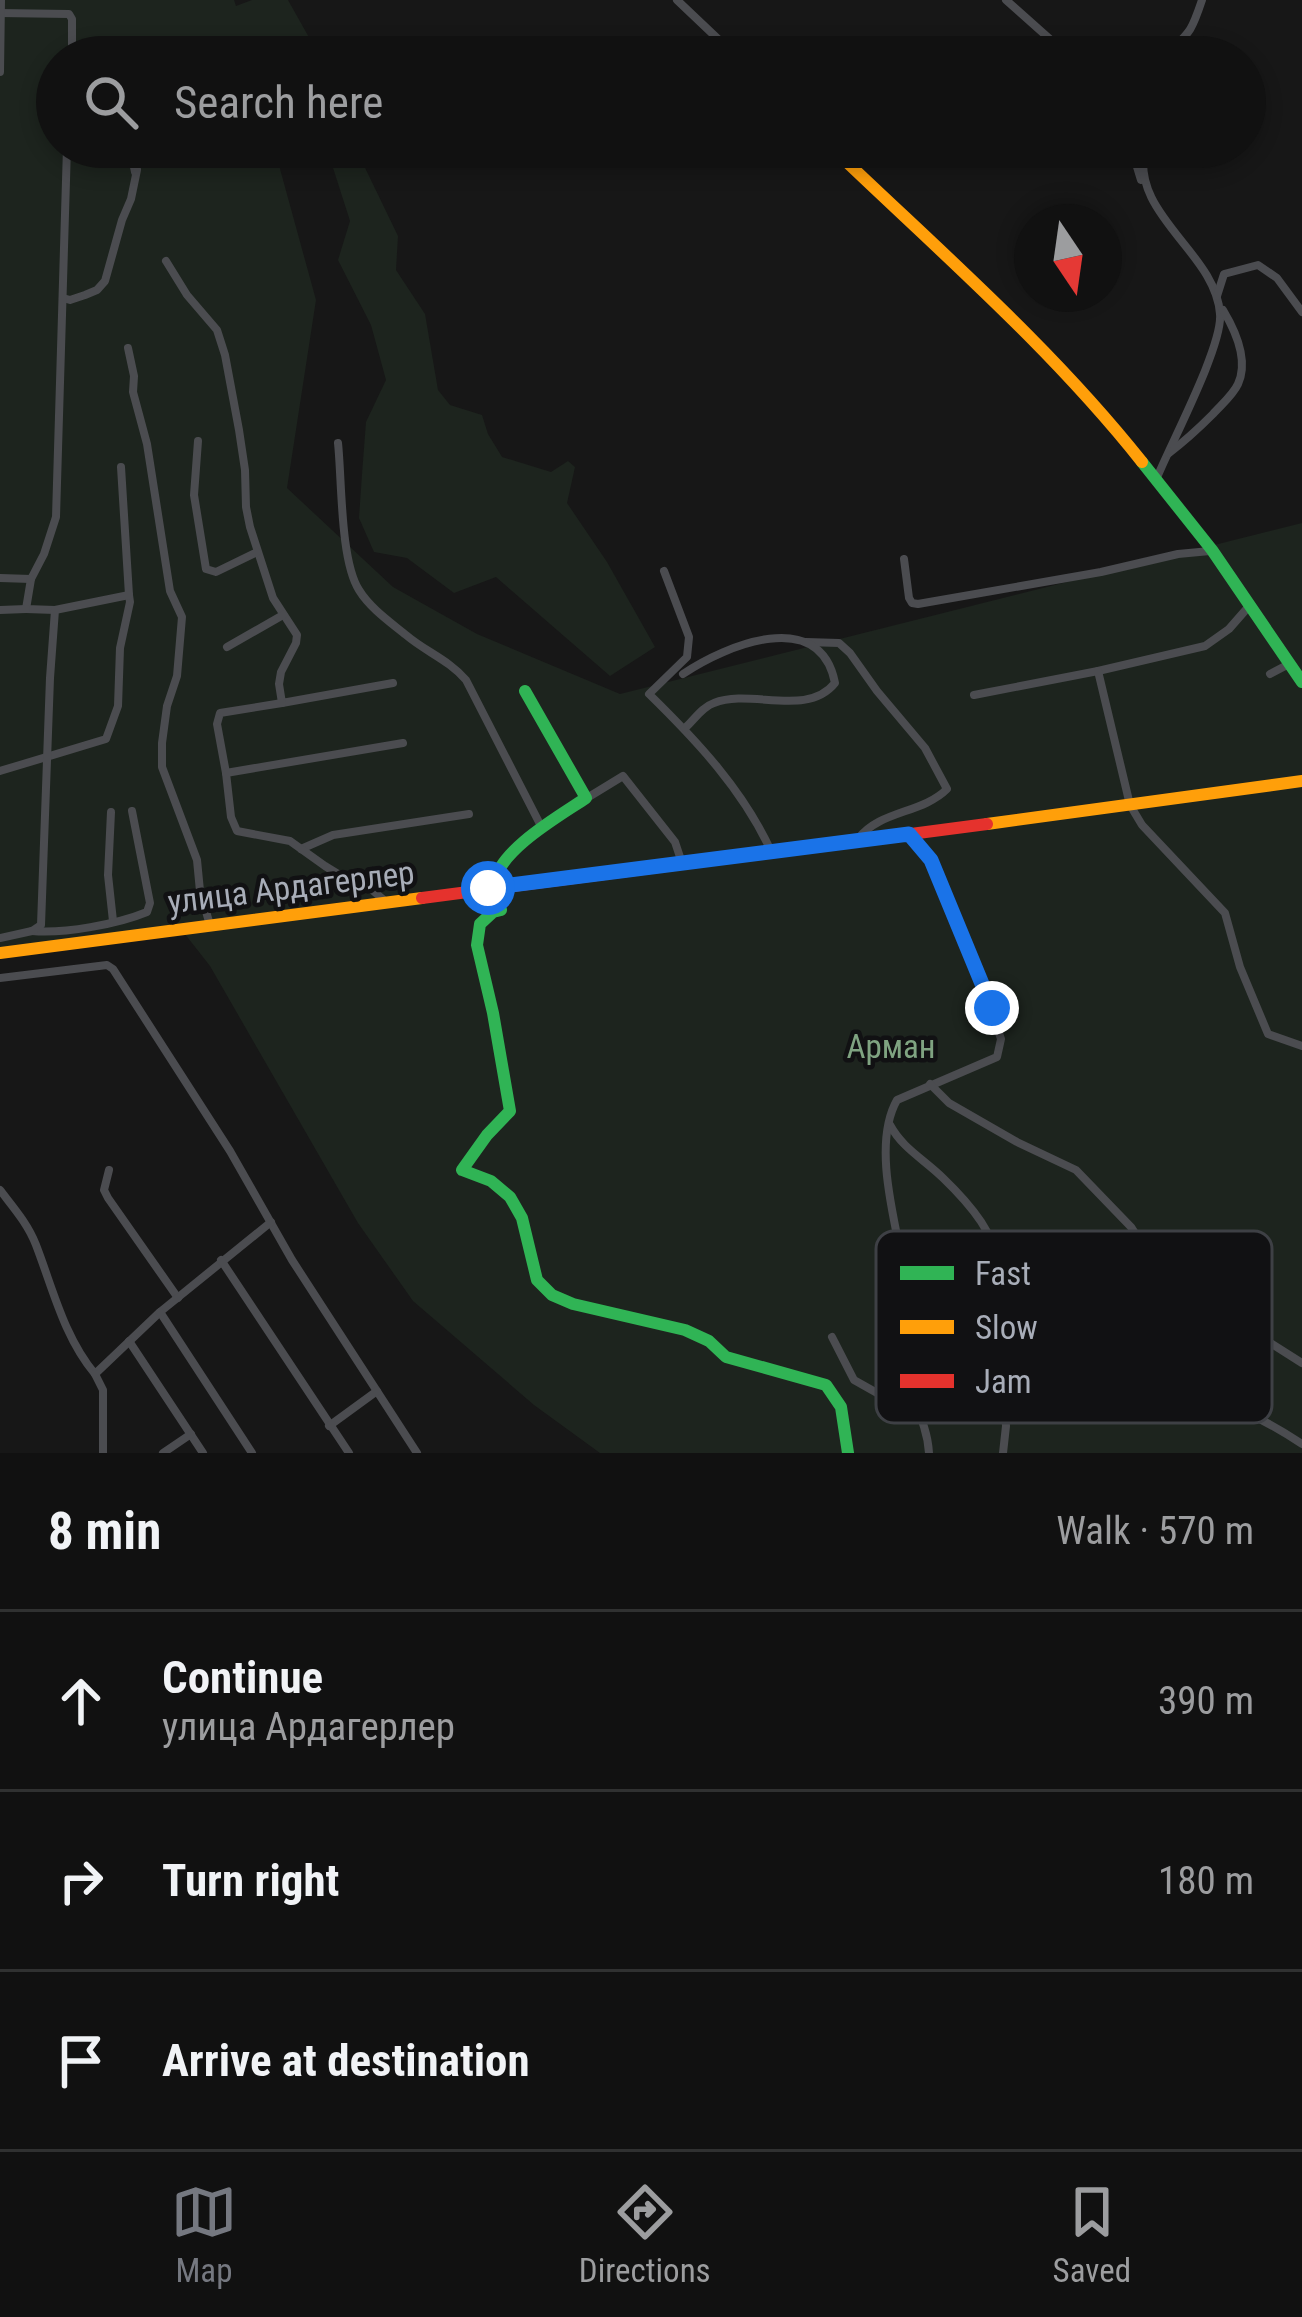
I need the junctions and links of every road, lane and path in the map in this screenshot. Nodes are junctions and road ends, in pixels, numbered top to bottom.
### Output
1 (2, 0) edge
2 (677, 0) edge
3 (1006, 0) edge
4 (1202, 0) edge
5 (0, 14) edge
6 (73, 36) edge
7 (715, 36) edge
8 (1046, 36) edge
9 (1187, 36) edge
10 (0, 72) edge
11 (66, 168) edge
12 (135, 168) edge
13 (853, 168) edge
14 (1136, 168) edge
15 (1142, 168) edge
16 (1145, 186) junction
17 (166, 261) dead end
18 (63, 298) junction
19 (1217, 298) junction
20 (1302, 312) edge
21 (128, 348) dead end
22 (197, 441) dead end
23 (338, 442) dead end
24 (1165, 456) junction
25 (121, 466) dead end
26 (1156, 480) junction
27 (1212, 550) junction
28 (257, 552) junction
29 (904, 560) dead end
30 (664, 571) dead end
31 (0, 578) edge
32 (32, 579) junction
33 (129, 596) junction
34 (1250, 605) junction
35 (26, 609) junction
36 (0, 610) edge
37 (55, 610) junction
38 (283, 616) junction
39 (1226, 641) dead end
40 (806, 642) junction
41 (1205, 646) junction
42 (227, 647) dead end
43 (1289, 664) junction
44 (1097, 670) junction
45 (683, 674) dead end
46 (1270, 674) dead end
47 (393, 682) dead end
48 (1302, 682) edge
49 (525, 691) dead end
50 (974, 695) dead end
51 (282, 703) junction
52 (685, 728) junction
53 (118, 733) dead end
54 (106, 739) junction
55 (403, 743) dead end
56 (46, 755) junction
57 (0, 770) edge
58 (226, 773) junction
59 (1302, 781) edge
60 (586, 799) junction
61 (1130, 805) junction
62 (111, 812) dead end
63 (132, 812) dead end
64 (469, 814) dead end
65 (543, 830) junction
66 (909, 834) junction
67 (857, 841) junction
68 (301, 849) junction
69 (771, 851) junction
70 (682, 863) junction
71 (495, 888) junction
72 (386, 902) junction
73 (113, 922) junction
74 (210, 925) junction
75 (32, 931) junction
76 (0, 938) edge
77 (0, 953) edge
78 (0, 978) edge
79 (1302, 1046) edge
80 (930, 1084) junction
81 (888, 1121) junction
82 (109, 1170) dead end
83 (0, 1190) edge
84 (271, 1222) junction
85 (897, 1231) edge
86 (986, 1231) edge
87 (1134, 1231) edge
88 (221, 1260) junction
89 (178, 1298) junction
90 (160, 1312) junction
91 (832, 1337) dead end
92 (129, 1340) junction
93 (1272, 1344) edge
94 (1302, 1363) edge
95 (95, 1374) junction
96 (857, 1381) junction
97 (834, 1390) junction
98 (376, 1391) junction
99 (876, 1392) edge
100 (923, 1423) edge
101 (1006, 1423) edge
102 (1266, 1423) edge
103 (329, 1426) junction
104 (190, 1433) junction
105 (1302, 1444) edge
106 (103, 1453) edge
107 (163, 1453) edge
108 (203, 1453) edge
109 (252, 1453) edge
110 (349, 1453) edge
111 (417, 1453) edge
112 (848, 1453) edge
113 (929, 1453) edge
114 (1003, 1453) edge

1 - 5 street
2 - 7 street
3 - 8 street
4 - 9 street
5 - 6 street
5 - 10 street
11 - 18 street
12 - 18 street
13 - 26 street
14 - 16 street
15 - 16 street
16 - 19 street
17 - 28 street
18 - 32 street
19 - 20 street
19 - 24 street
19 - 24 street
21 - 74 street
22 - 28 street
23 - 65 street
24 - 26 street
25 - 33 street
26 - 27 street
27 - 29 street
27 - 34 street
28 - 38 street
30 - 52 street
31 - 32 street
32 - 35 street
33 - 37 street
33 - 54 street
34 - 41 street
34 - 43 street
35 - 36 street
35 - 37 street
37 - 56 street
38 - 42 street
38 - 51 street
39 - 41 street
40 - 45 street
40 - 52 street
40 - 67 street
41 - 44 street
43 - 46 street
43 - 48 street
44 - 50 street
44 - 61 street
47 - 51 street
49 - 60 street
51 - 58 street
52 - 69 street
53 - 54 street
54 - 56 street
55 - 58 street
56 - 57 street
56 - 75 street
58 - 68 street
59 - 61 street, улица Ардагерлер
60 - 65 street
60 - 70 street
61 - 66 street, улица Ардагерлер
61 - 79 street
62 - 73 street
63 - 73 street
64 - 68 street
65 - 71 street
66 - 67 street, улица Ардагерлер
66 - 80 street
67 - 69 street, улица Ардагерлер
68 - 72 street
69 - 70 street, улица Ардагерлер
70 - 71 street, улица Ардагерлер
71 - 72 street, улица Ардагерлер
71 - 97 street
72 - 74 street, улица Ардагерлер
73 - 75 street
74 - 77 street, улица Ардагерлер
75 - 76 street
78 - 84 street
80 - 81 street
80 - 87 street
81 - 85 street
81 - 86 street
82 - 89 street
83 - 95 street
84 - 88 street
84 - 98 street
88 - 89 street
88 - 103 street
89 - 90 street
90 - 92 street
90 - 109 street
91 - 96 street
92 - 95 street
92 - 104 street
93 - 94 street
95 - 106 street
96 - 97 street
96 - 99 street
97 - 112 street
98 - 103 street
98 - 111 street
100 - 113 street
101 - 114 street
102 - 105 street
103 - 110 street
104 - 107 street
104 - 108 street

